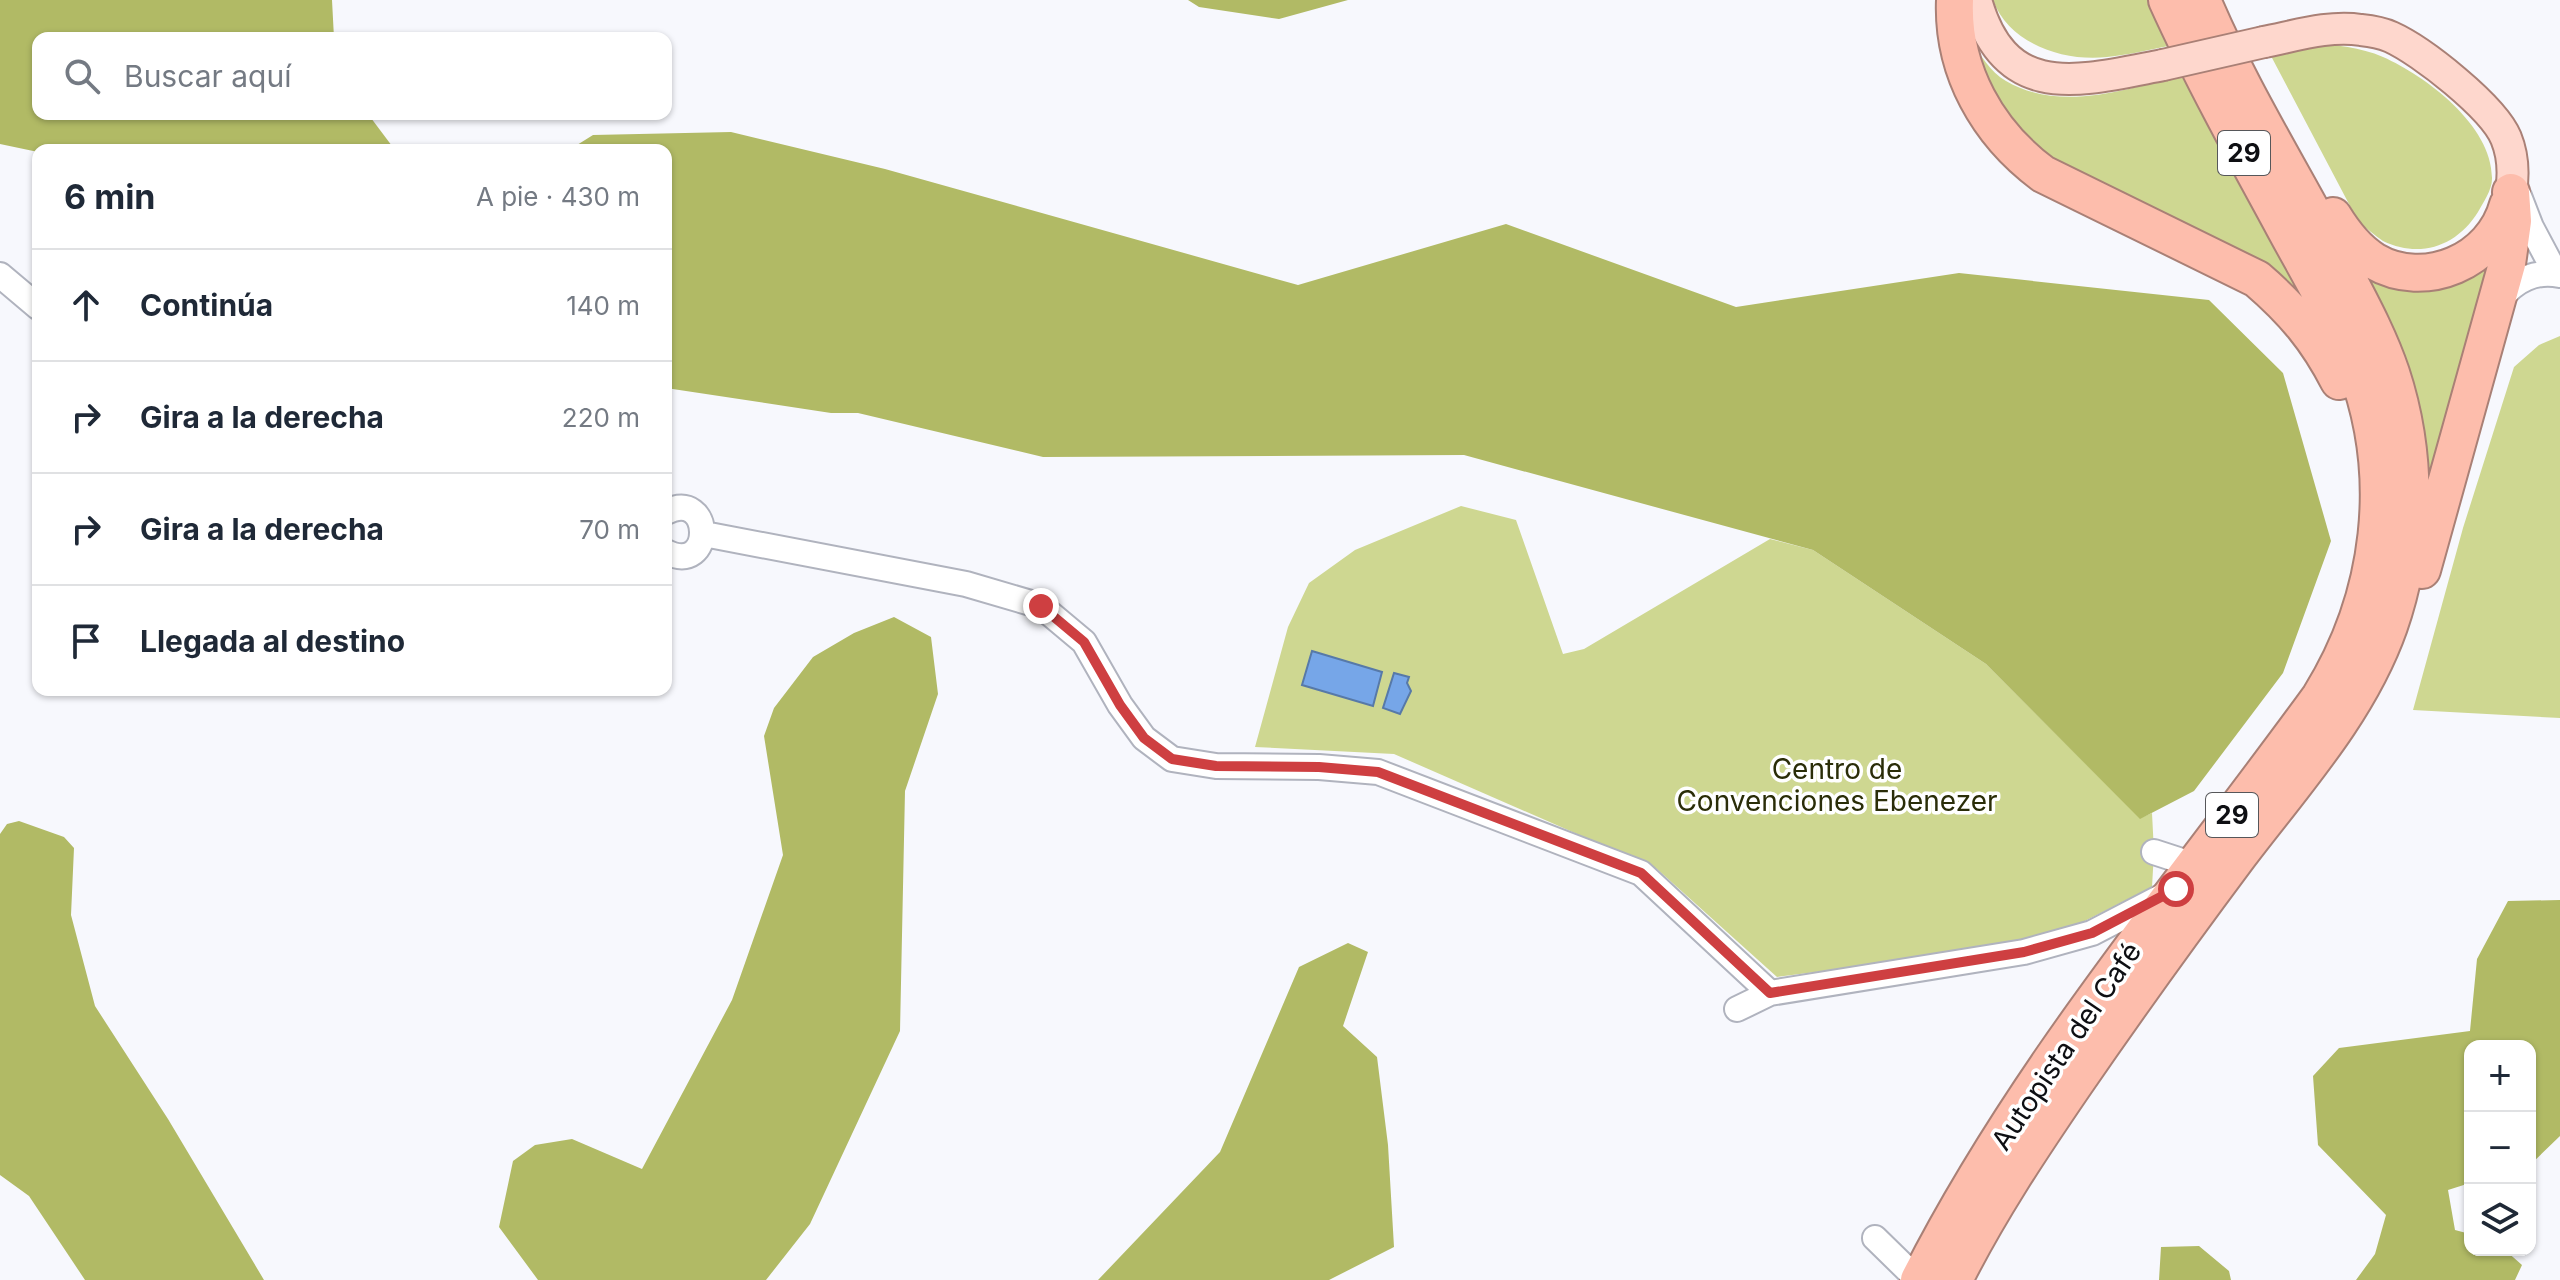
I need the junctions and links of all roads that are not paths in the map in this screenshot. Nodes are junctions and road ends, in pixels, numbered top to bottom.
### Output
1 (1955, 0) edge
2 (1976, 0) edge
3 (2167, 0) edge
4 (2202, 0) edge
5 (2210, 0) edge
6 (2512, 185) junction
7 (2558, 274) edge
8 (0, 275) edge
9 (32, 302) edge
10 (2496, 305) junction
11 (672, 510) edge
12 (704, 534) junction
13 (672, 554) edge
14 (2355, 630) junction
15 (2321, 747) junction
16 (2154, 852) dead end
17 (2185, 877) junction
18 (1770, 993) junction
19 (1737, 1009) dead end
20 (1875, 1238) dead end
21 (1918, 1280) edge
22 (1954, 1280) edge

1 - 14 highway
2 - 6 main road, bridge
3 - 14 highway, Autopista del Café / 29
4 - 15 highway, Autopista del Café / 29
5 - 6 highway
6 - 7 street
6 - 10 highway
7 - 10 street
8 - 9 street
10 - 15 highway
11 - 12 street
12 - 13 street
12 - 18 street
14 - 17 highway, Autopista del Café / 29
15 - 22 highway, Autopista del Café / 29
16 - 17 street
17 - 18 street
17 - 21 highway, Autopista del Café / 29
18 - 19 street
20 - 21 street

